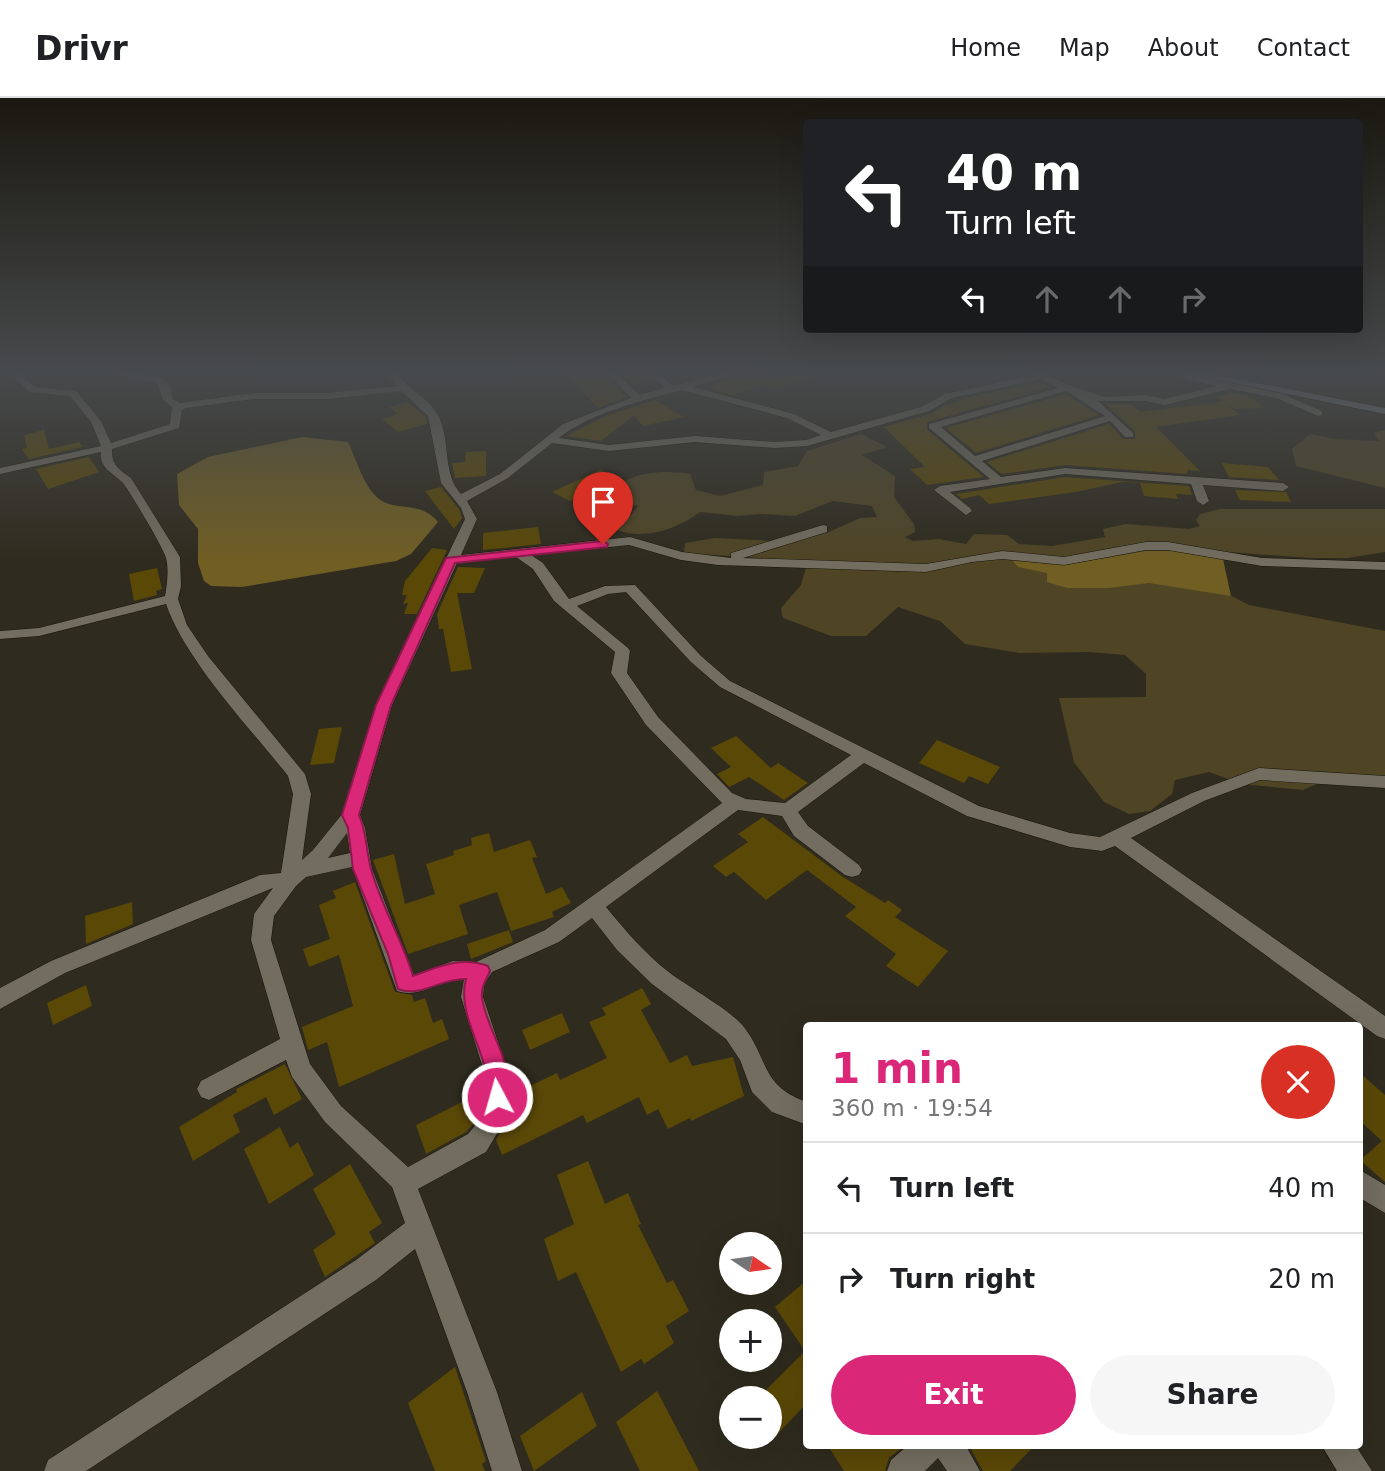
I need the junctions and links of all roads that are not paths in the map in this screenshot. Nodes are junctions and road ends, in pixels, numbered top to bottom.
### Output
1 (102, 434) edge
2 (149, 434) edge
3 (439, 434) edge
4 (557, 434) edge
5 (826, 434) edge
6 (837, 434) edge
7 (944, 434) edge
8 (1057, 434) edge
9 (830, 436) junction
10 (550, 440) junction
11 (107, 447) junction
12 (976, 459) junction
13 (0, 471) edge
14 (1195, 480) junction
15 (999, 481) junction
16 (1283, 487) dead end
17 (461, 499) junction
18 (1203, 501) dead end
19 (966, 511) dead end
20 (823, 529) dead end
21 (520, 554) junction
22 (450, 560) junction
23 (716, 561) junction
24 (1385, 566) edge
25 (171, 599) junction
26 (567, 605) junction
27 (0, 635) edge
28 (863, 755) junction
29 (1385, 782) edge
30 (736, 802) junction
31 (788, 810) junction
32 (351, 815) junction
33 (1115, 837) junction
34 (360, 858) junction
35 (852, 870) dead end
36 (294, 876) junction
37 (594, 906) junction
38 (481, 971) junction
39 (0, 999) edge
40 (1385, 1029) edge
41 (293, 1044) junction
42 (209, 1089) dead end
43 (803, 1113) edge
44 (404, 1183) junction
45 (1363, 1185) edge
46 (1385, 1200) edge
47 (419, 1229) junction
48 (926, 1449) edge
49 (950, 1449) edge
50 (1339, 1449) edge
51 (59, 1471) edge
52 (507, 1471) edge
53 (902, 1471) edge
54 (965, 1471) edge
55 (1357, 1471) edge

1 - 11 street
2 - 11 street
3 - 17 street
4 - 10 street
5 - 9 street
6 - 9 street
7 - 12 street
8 - 12 street
9 - 10 street
10 - 17 street
11 - 13 street
11 - 25 street
12 - 15 street
14 - 15 street
14 - 16 street
14 - 18 street
15 - 19 street
17 - 22 street
20 - 23 street
21 - 22 street
21 - 23 street
21 - 26 street
22 - 32 street
23 - 24 street
25 - 27 street
25 - 36 street
26 - 28 street
26 - 30 street
28 - 31 street
28 - 33 street
29 - 33 street
30 - 31 street
30 - 37 street
31 - 35 street
32 - 34 street
32 - 36 street
33 - 40 street
34 - 36 street
34 - 38 street
36 - 39 street
36 - 41 street
37 - 38 street
37 - 43 street
38 - 44 street
41 - 42 street
41 - 44 street
44 - 47 street
45 - 46 street
47 - 51 street
47 - 52 street
48 - 53 street
49 - 54 street
50 - 55 street

